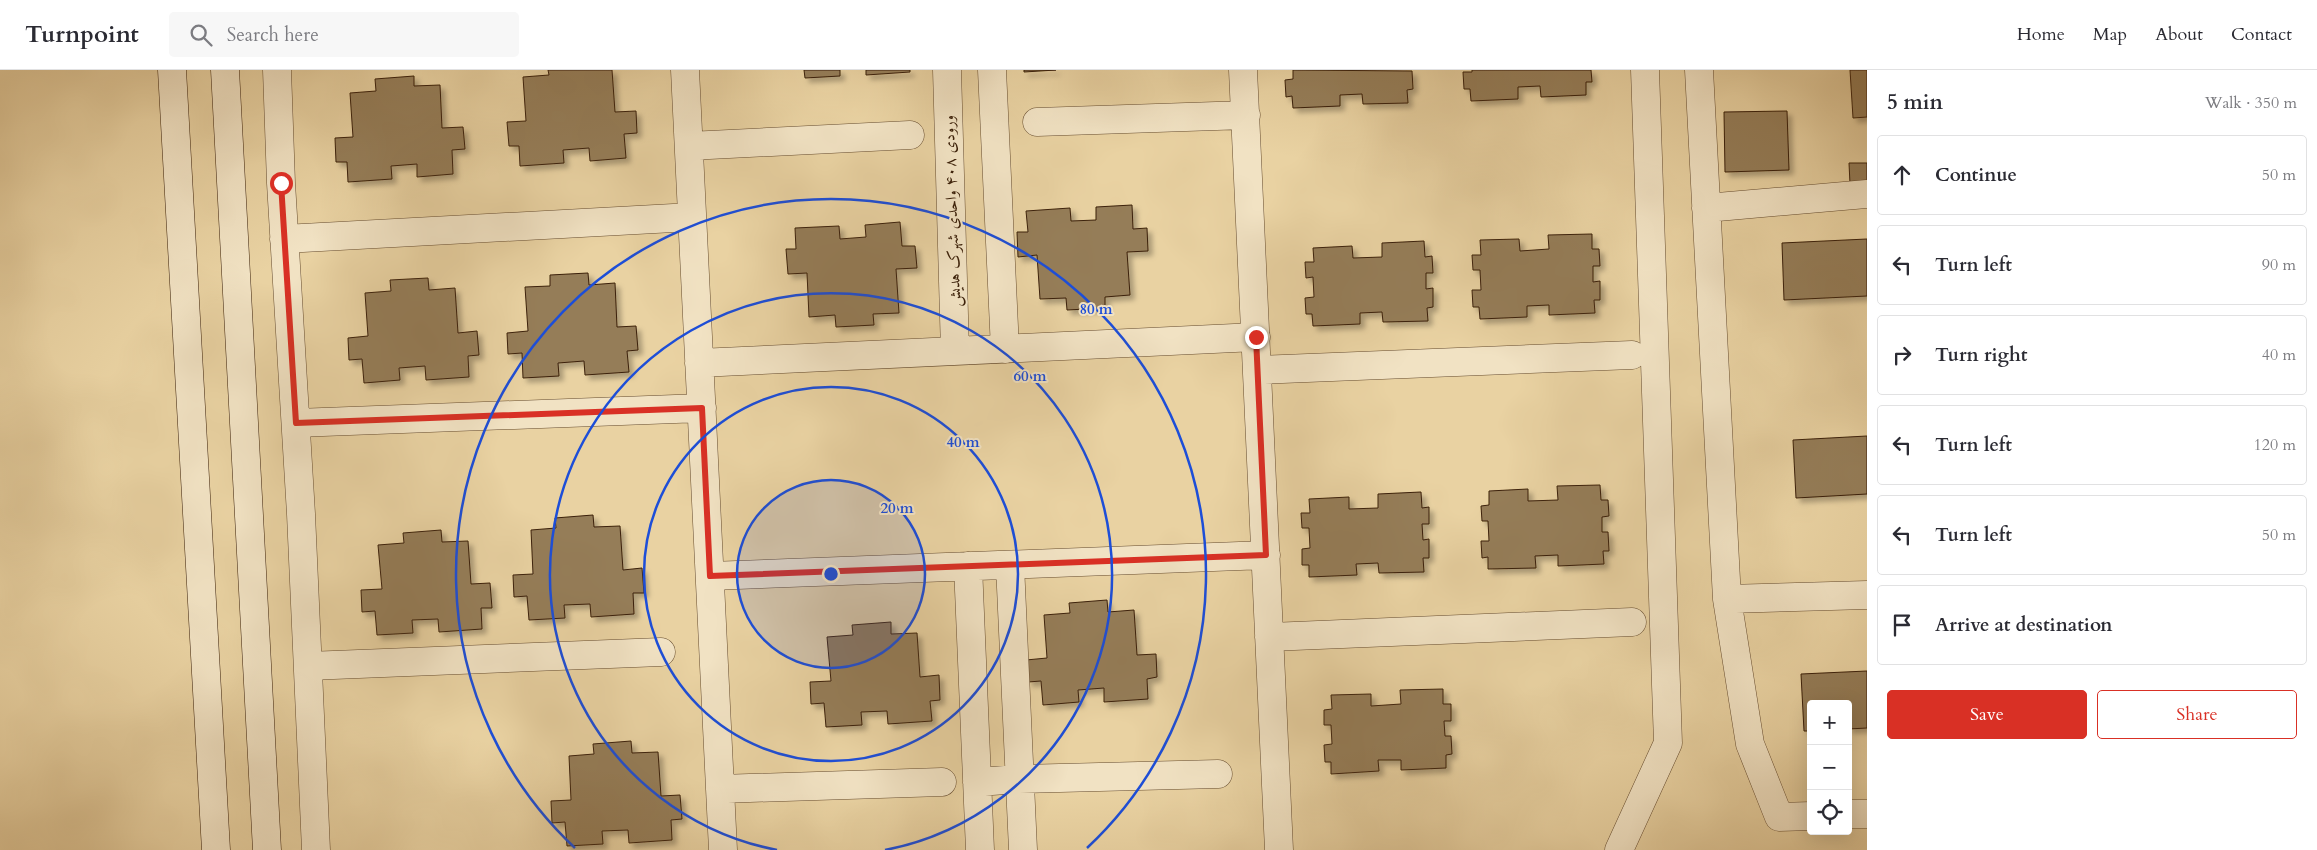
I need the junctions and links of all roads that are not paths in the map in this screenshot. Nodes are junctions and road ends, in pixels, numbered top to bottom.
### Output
1 (172, 70) edge
2 (225, 70) edge
3 (277, 70) edge
4 (685, 70) edge
5 (947, 70) edge
6 (992, 70) edge
7 (1243, 70) edge
8 (1646, 70) edge
9 (1699, 70) edge
10 (1246, 115) junction
11 (1037, 122) dead end
12 (910, 135) dead end
13 (688, 146) junction
14 (1867, 194) edge
15 (1706, 208) junction
16 (692, 217) junction
17 (284, 239) junction
18 (1256, 337) junction
19 (1005, 349) junction
20 (955, 351) junction
21 (1632, 356) dead end
22 (699, 363) junction
23 (1257, 370) junction
24 (702, 408) junction
25 (296, 423) junction
26 (1266, 555) junction
27 (1010, 565) junction
28 (968, 566) junction
29 (710, 576) junction
30 (1867, 595) edge
31 (1727, 599) junction
32 (1632, 622) dead end
33 (1269, 637) junction
34 (661, 652) dead end
35 (308, 666) junction
36 (1218, 774) dead end
37 (1020, 779) junction
38 (942, 782) dead end
39 (977, 782) junction
40 (720, 789) junction
41 (1852, 814) edge
42 (1867, 814) edge
43 (1807, 816) edge
44 (216, 850) edge
45 (267, 850) edge
46 (316, 850) edge
47 (723, 850) edge
48 (980, 850) edge
49 (1023, 850) edge
50 (1279, 850) edge
51 (1619, 850) edge

1 - 44 street
2 - 45 street
3 - 17 street
4 - 13 street
5 - 20 street, ورودی ۴۰۸ واحدی شهرک هدیش
6 - 19 street
7 - 10 street
8 - 51 street
9 - 15 street
10 - 11 street
10 - 18 street
12 - 13 street
13 - 16 street
14 - 15 street
15 - 31 street
16 - 17 street
16 - 22 street
17 - 25 street
18 - 19 street
18 - 23 street
19 - 20 street
20 - 22 street
21 - 23 street
22 - 24 street
23 - 26 street
24 - 25 street
24 - 29 street
25 - 35 street
26 - 27 street
26 - 33 street
27 - 28 street
27 - 37 street
28 - 29 street
28 - 39 street
29 - 40 street
30 - 31 street
31 - 43 street
32 - 33 street
33 - 50 street
34 - 35 street
35 - 46 street
36 - 37 street
37 - 39 street
37 - 49 street
38 - 40 street
39 - 48 street
40 - 47 street
41 - 42 street

